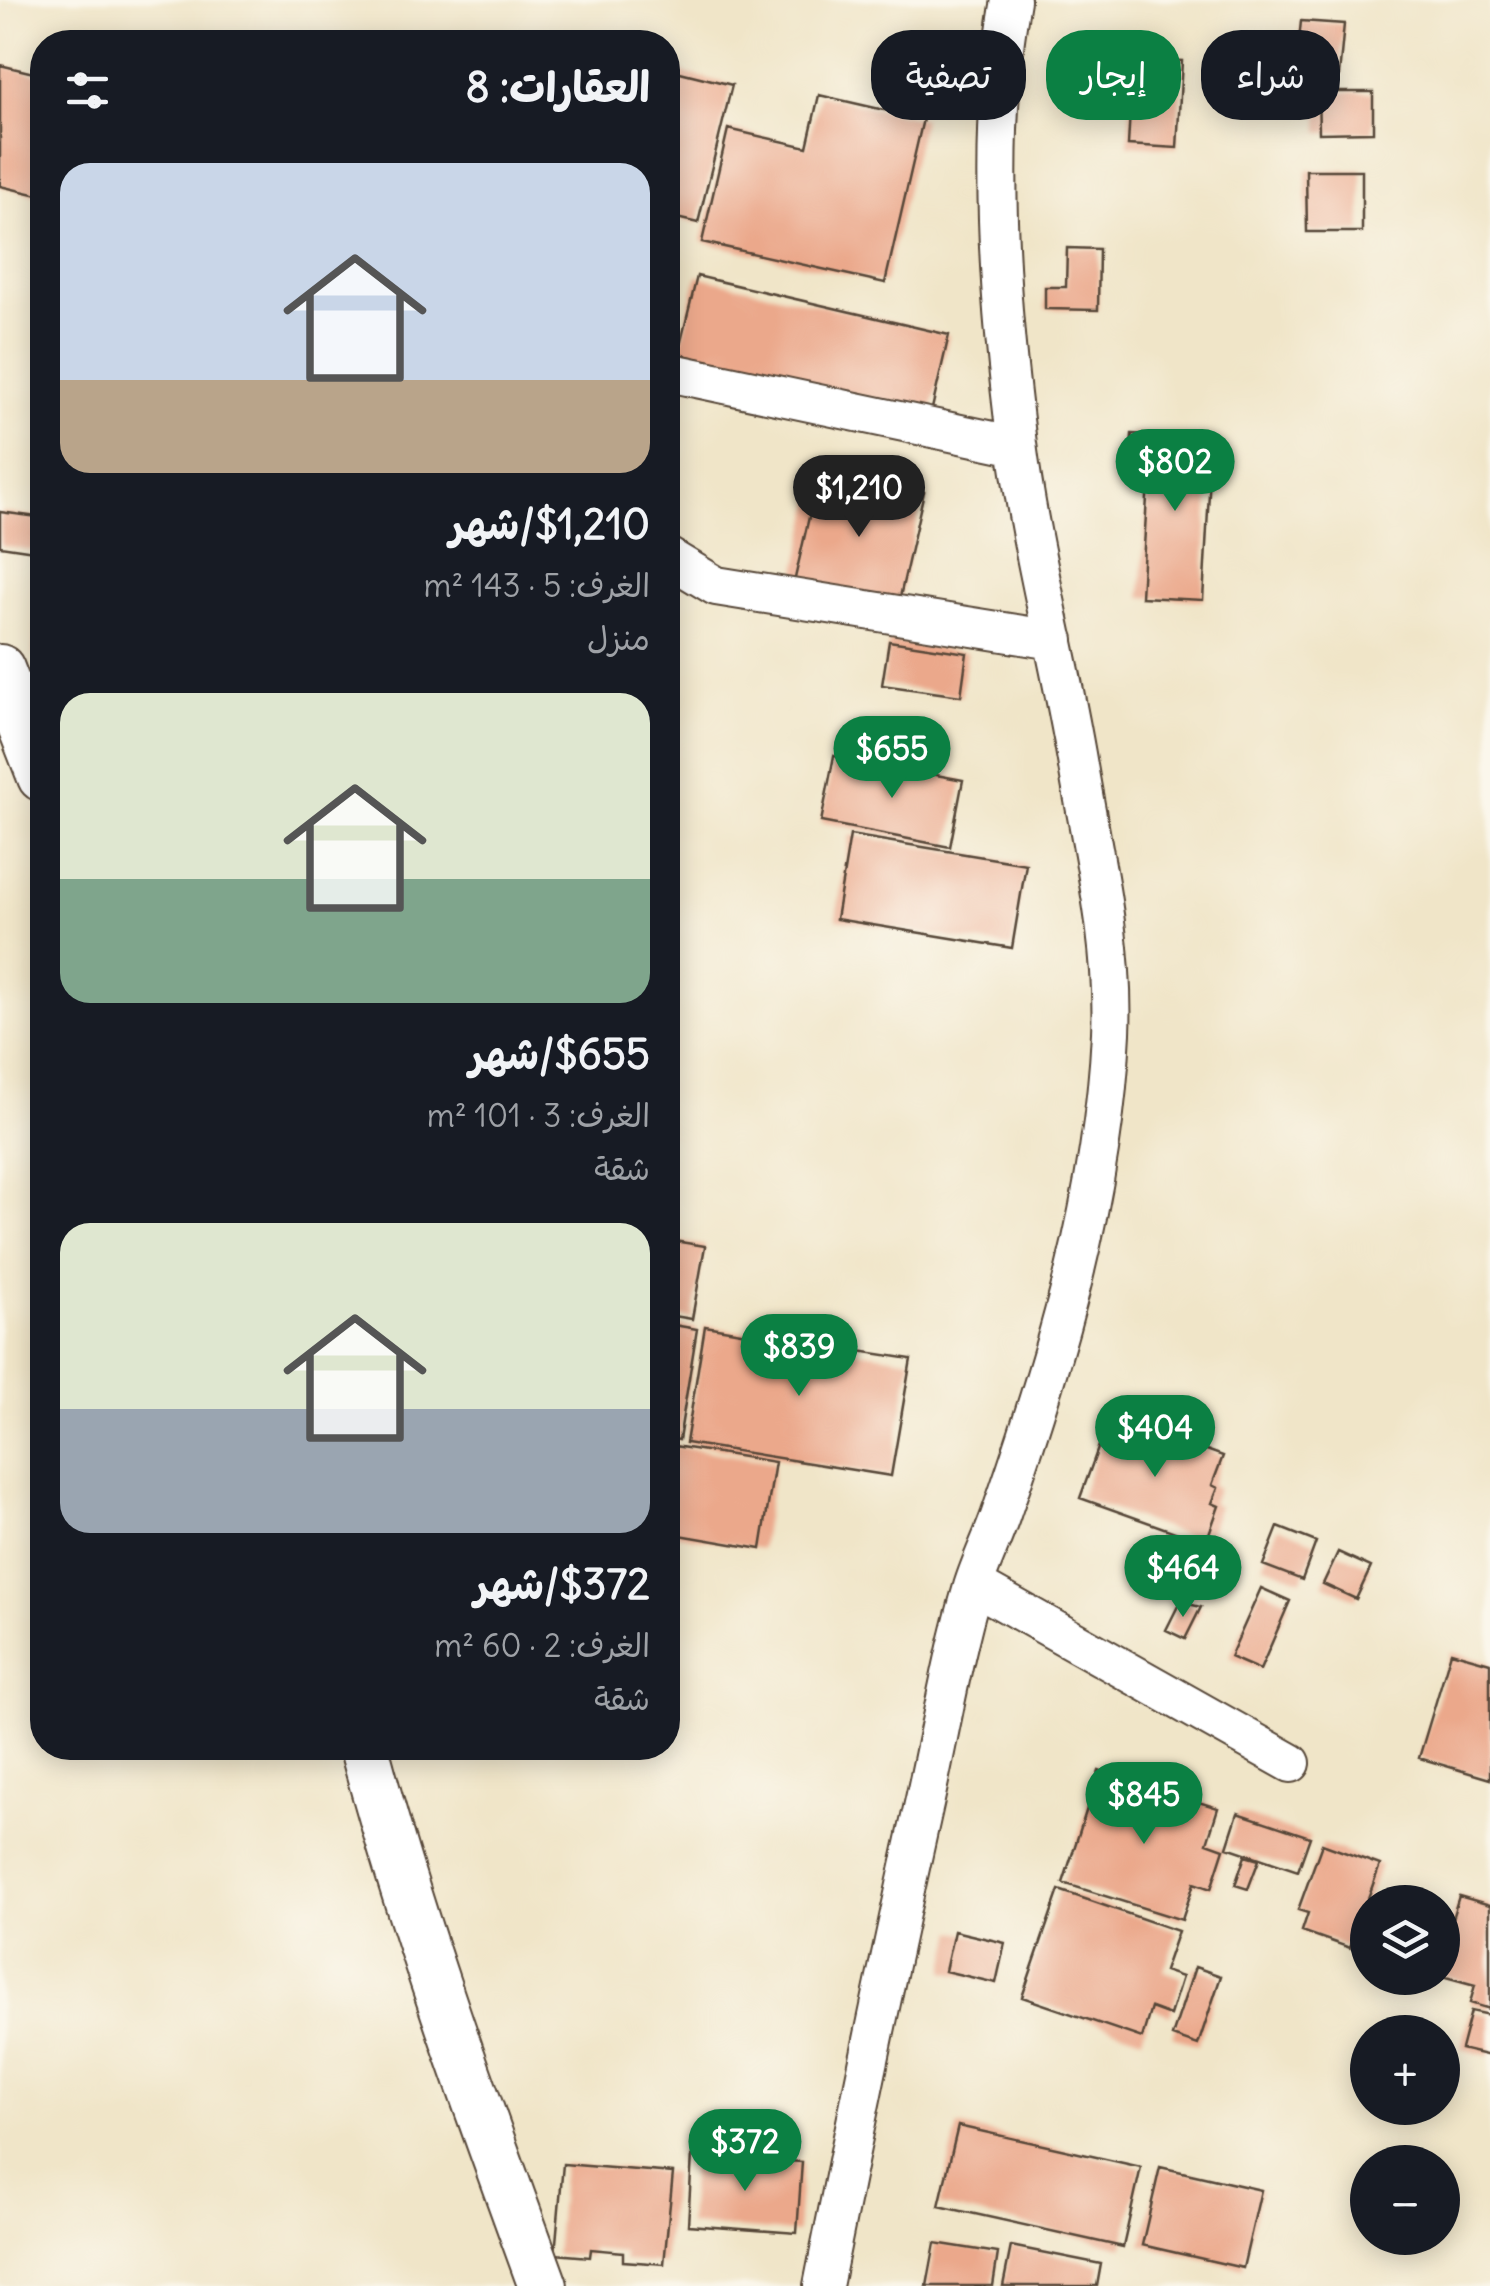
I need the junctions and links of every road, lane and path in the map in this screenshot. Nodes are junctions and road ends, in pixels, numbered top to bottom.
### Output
1 (1011, 0) edge
2 (680, 375) edge
3 (1017, 446) junction
4 (680, 564) edge
5 (1054, 640) junction
6 (0, 669) edge
7 (30, 747) edge
8 (974, 1585) junction
9 (368, 1760) edge
10 (1291, 1762) dead end
11 (543, 2286) edge
12 (823, 2286) edge

1 - 3 street
2 - 3 street
3 - 5 street
4 - 5 street
5 - 8 street
6 - 7 street
8 - 10 street
8 - 12 street
9 - 11 street

